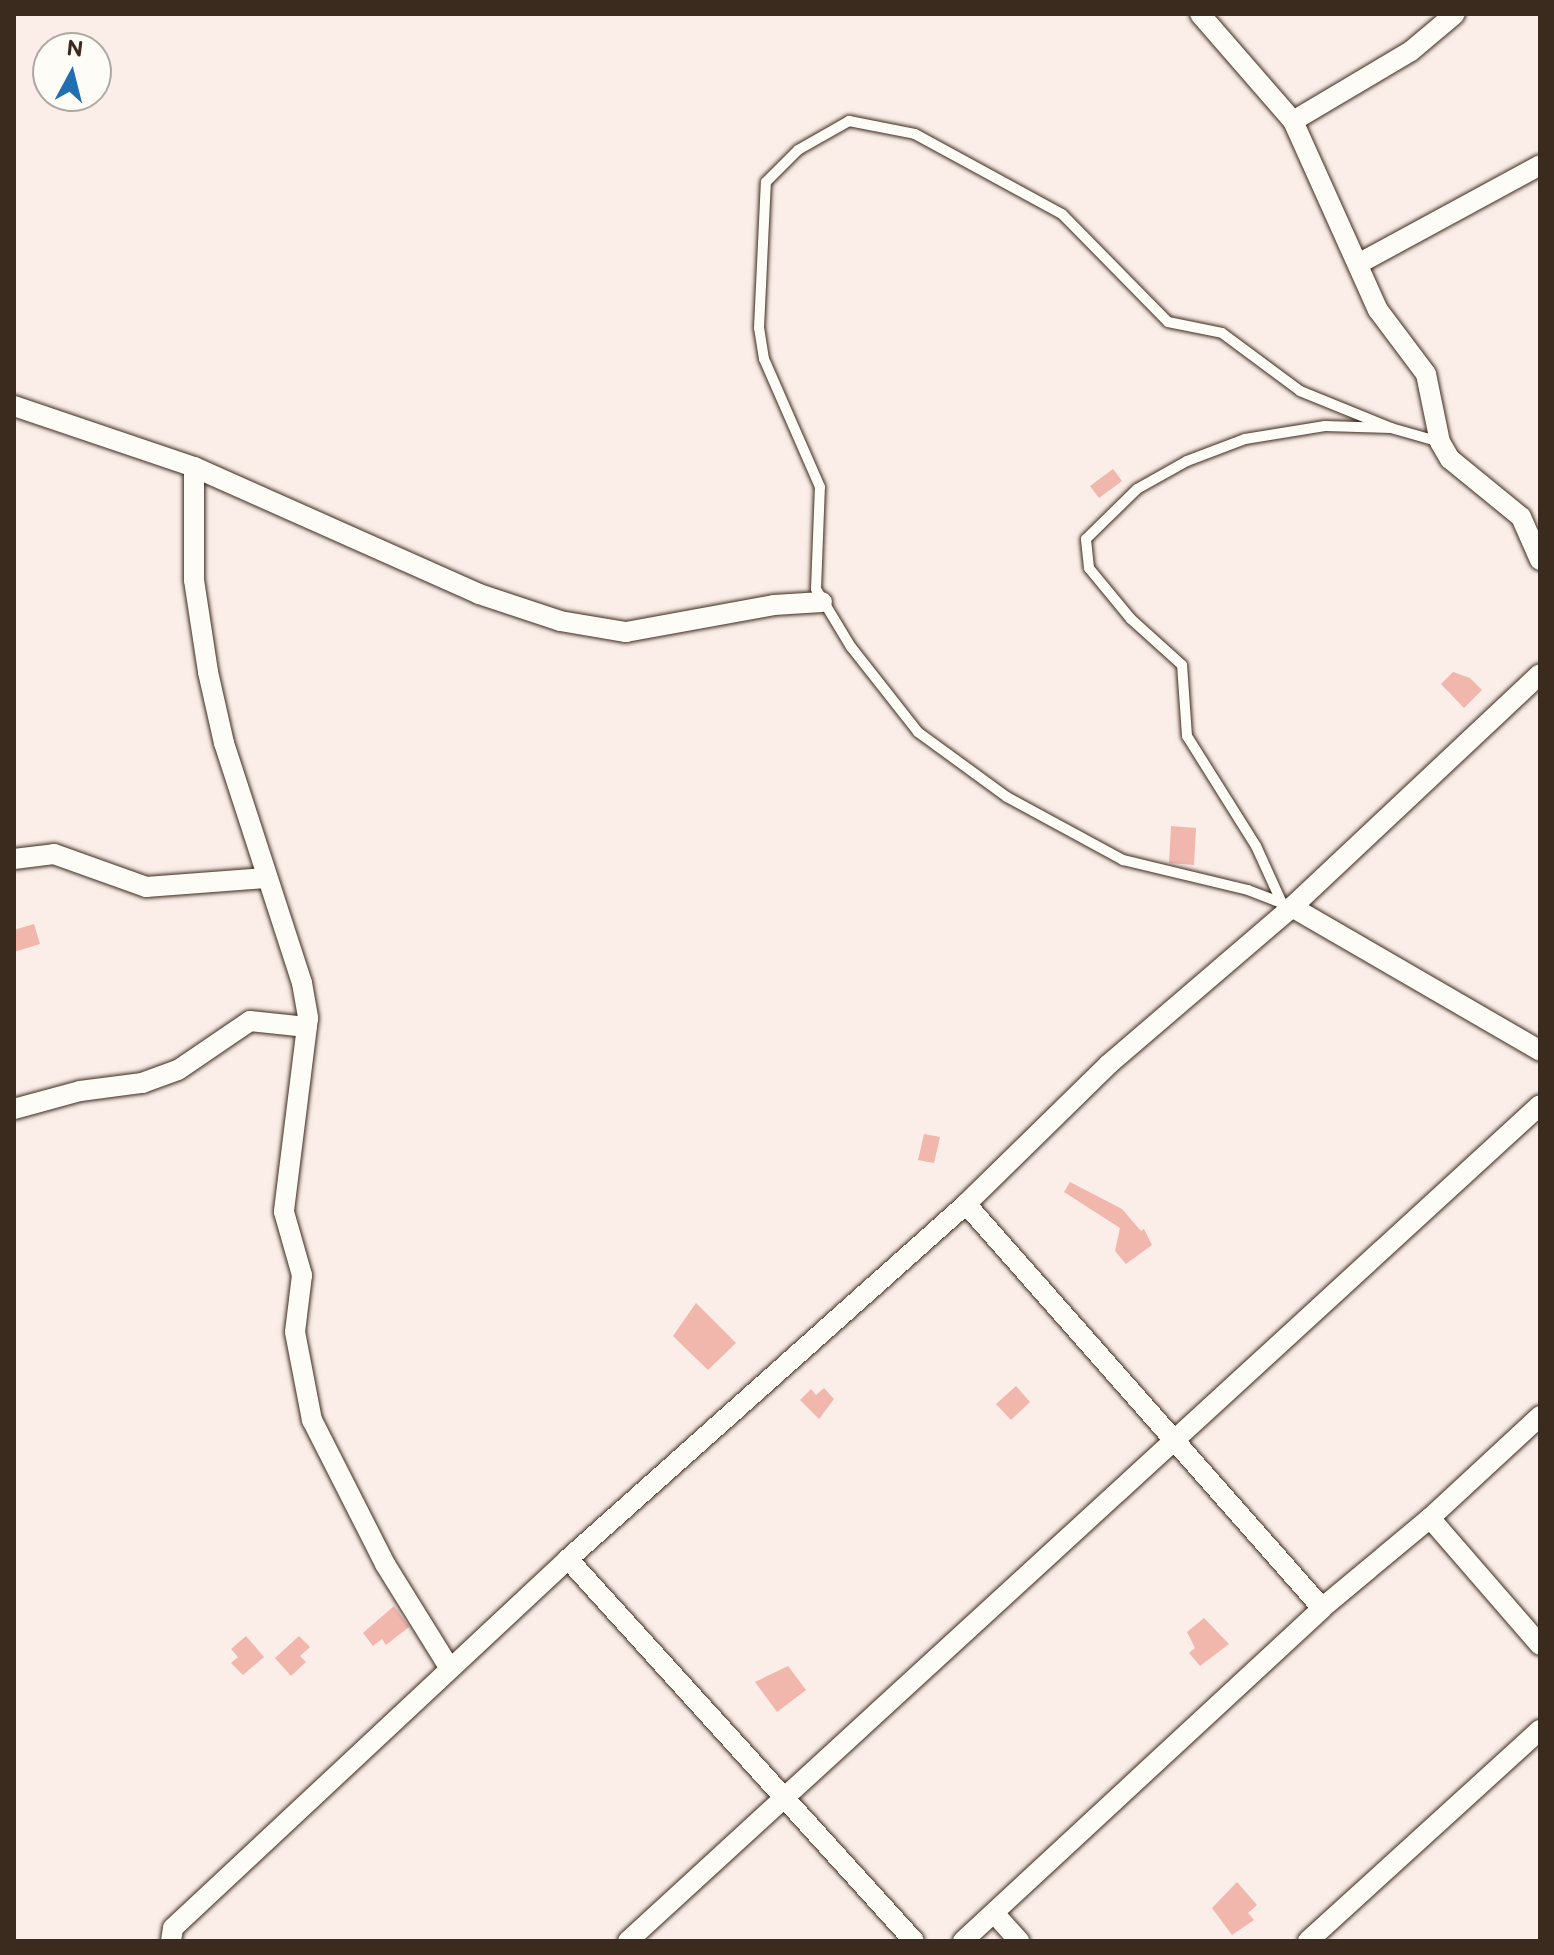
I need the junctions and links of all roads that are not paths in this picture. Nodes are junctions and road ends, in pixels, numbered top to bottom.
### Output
1 (1200, 14) edge
2 (1455, 14) edge
3 (1293, 121) junction
4 (1540, 165) edge
5 (1358, 264) junction
6 (14, 406) edge
7 (1391, 428) junction
8 (1440, 442) junction
9 (194, 467) junction
10 (1540, 560) edge
11 (822, 602) junction
12 (1540, 674) edge
13 (14, 859) edge
14 (266, 878) junction
15 (1286, 904) junction
16 (307, 1027) junction
17 (1540, 1051) edge
18 (1540, 1105) edge
19 (14, 1109) edge
20 (966, 1204) junction
21 (1540, 1416) edge
22 (1177, 1442) junction
23 (1430, 1518) junction
24 (568, 1559) junction
25 (1322, 1608) junction
26 (1540, 1645) edge
27 (450, 1669) junction
28 (1540, 1730) edge
29 (785, 1800) junction
30 (994, 1913) junction
31 (171, 1941) edge
32 (628, 1941) edge
33 (914, 1941) edge
34 (963, 1941) edge
35 (1019, 1941) edge
36 (1308, 1941) edge

1 - 3 street
2 - 3 street
3 - 5 street
4 - 5 street
5 - 8 street
6 - 9 street
7 - 8 lane
7 - 11 lane
7 - 15 lane
8 - 10 street
9 - 11 street
9 - 14 street
11 - 15 lane
12 - 15 street
13 - 14 street
14 - 16 street
15 - 17 street
15 - 20 street
16 - 19 street
16 - 27 street
18 - 22 street
20 - 22 street
20 - 24 street
21 - 23 street
22 - 25 street
22 - 29 street
23 - 25 street
23 - 26 street
24 - 27 street
24 - 29 street
25 - 30 street
27 - 31 street
28 - 36 street
29 - 32 street
29 - 33 street
30 - 34 street
30 - 35 street

